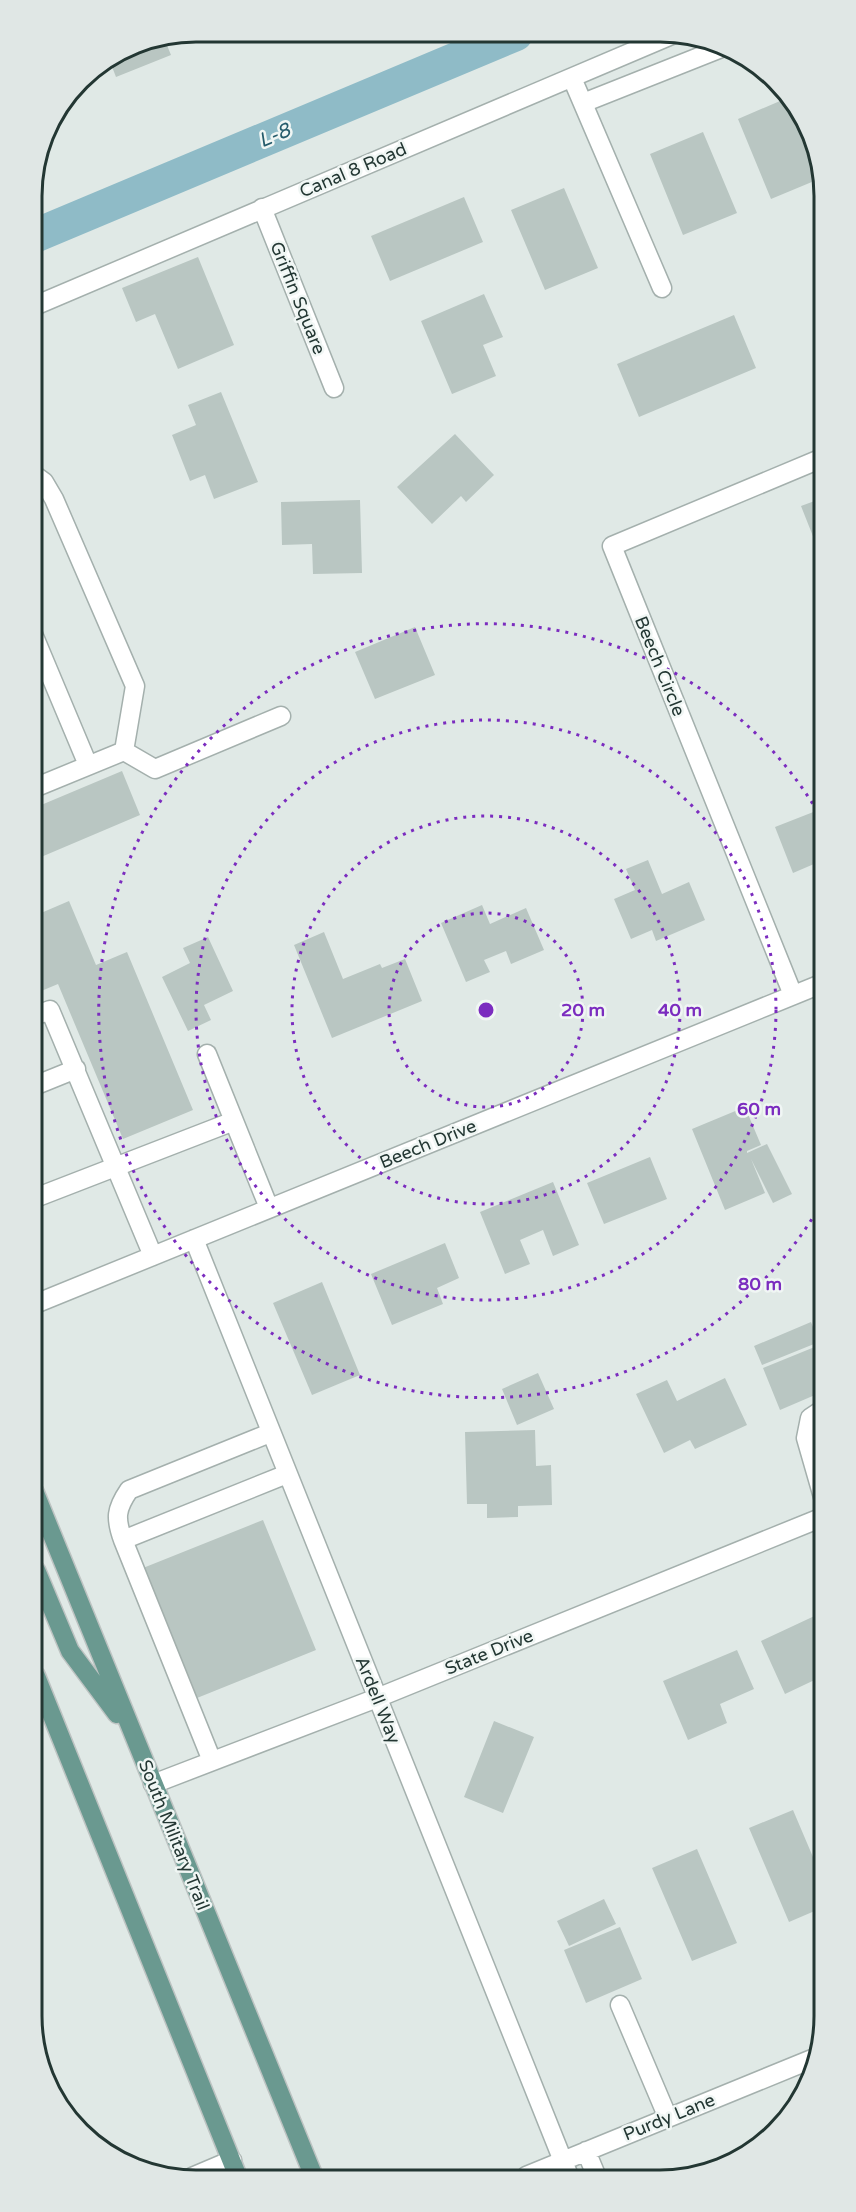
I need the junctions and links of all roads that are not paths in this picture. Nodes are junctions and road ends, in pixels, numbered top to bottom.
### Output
1 (655, 42) edge
2 (714, 52) edge
3 (572, 78) junction
4 (582, 103) junction
5 (262, 208) junction
6 (662, 288) dead end
7 (42, 303) edge
8 (334, 388) dead end
9 (814, 462) edge
10 (42, 481) edge
11 (42, 655) edge
12 (281, 716) dead end
13 (124, 751) junction
14 (88, 765) junction
15 (42, 785) edge
16 (814, 987) edge
17 (793, 995) junction
18 (42, 1013) edge
19 (207, 1054) dead end
20 (76, 1069) junction
21 (42, 1083) edge
22 (234, 1121) junction
23 (116, 1166) junction
24 (42, 1195) edge
25 (270, 1208) junction
26 (194, 1239) junction
27 (153, 1256) junction
28 (42, 1301) edge
29 (814, 1415) edge
30 (270, 1433) junction
31 (814, 1466) edge
32 (287, 1474) junction
33 (42, 1508) edge
34 (814, 1521) edge
35 (123, 1540) junction
36 (42, 1584) edge
37 (42, 1691) edge
38 (377, 1698) junction
39 (133, 1735) junction
40 (212, 1761) junction
41 (153, 1784) junction
42 (620, 2005) dead end
43 (807, 2061) edge
44 (668, 2118) junction
45 (586, 2151) junction
46 (566, 2168) edge
47 (235, 2169) edge
48 (311, 2170) edge
49 (594, 2170) edge

1 - 3 street, Canal 8 Road
2 - 4 street
3 - 4 street
3 - 5 street, Canal 8 Road
4 - 6 street
5 - 7 street, Canal 8 Road
5 - 8 street, Griffin Square
9 - 17 street, Beech Circle
10 - 13 street
11 - 14 street
12 - 13 street
13 - 14 street
14 - 15 street
16 - 17 street, Beech Drive
17 - 25 street, Beech Drive
18 - 20 street
19 - 22 street
20 - 21 street
20 - 23 street
22 - 23 street
22 - 25 street
23 - 24 street
23 - 27 street
25 - 26 street, Beech Drive
26 - 27 street, Beech Drive
26 - 30 street, Ardell Way
27 - 28 street, Beech Drive
29 - 31 street
30 - 32 street, Ardell Way
30 - 35 street
32 - 35 street
32 - 38 street, Ardell Way
33 - 39 main road, South Military Trail
34 - 38 street, State Drive
35 - 40 street
36 - 39 main road
37 - 47 main road
38 - 40 street, State Drive
38 - 46 street, Ardell Way
39 - 41 main road, South Military Trail
40 - 41 street, State Drive
41 - 48 main road, South Military Trail
42 - 44 street
43 - 44 street, Purdy Lane
44 - 45 street, Purdy Lane
45 - 46 street, Purdy Lane
45 - 49 street

